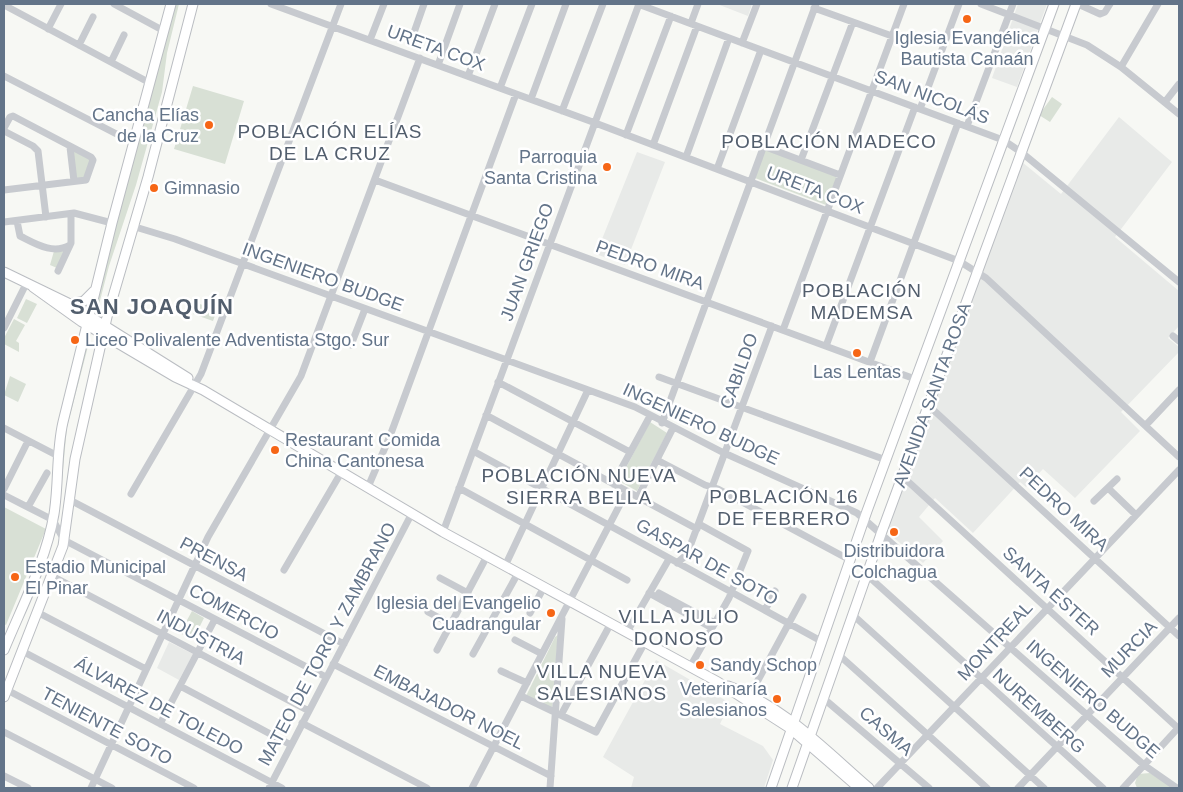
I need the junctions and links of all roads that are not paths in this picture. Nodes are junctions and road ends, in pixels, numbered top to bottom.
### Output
1 (21, 4) edge
2 (61, 4) edge
3 (114, 4) edge
4 (171, 4) edge
5 (193, 4) edge
6 (271, 4) edge
7 (341, 4) edge
8 (384, 4) edge
9 (423, 4) edge
10 (456, 4) edge
11 (460, 4) edge
12 (496, 4) edge
13 (532, 4) edge
14 (566, 4) edge
15 (601, 4) edge
16 (639, 4) edge
17 (698, 4) edge
18 (757, 4) edge
19 (904, 4) edge
20 (959, 4) edge
21 (981, 4) edge
22 (1013, 4) edge
23 (1054, 4) edge
24 (1077, 4) edge
25 (1110, 4) edge
26 (1158, 4) edge
27 (4, 5) edge
28 (815, 6) edge
29 (17, 12) junction
30 (1009, 14) junction
31 (669, 15) junction
32 (93, 17) dead end
33 (853, 22) junction
34 (694, 25) junction
35 (332, 26) junction
36 (1045, 28) junction
37 (48, 29) junction
38 (164, 31) junction
39 (124, 35) dead end
40 (1065, 35) junction
41 (892, 36) junction
42 (730, 38) junction
43 (370, 40) junction
44 (409, 41) dead end
45 (742, 43) junction
46 (79, 45) junction
47 (762, 50) junction
48 (420, 58) junction
49 (110, 62) junction
50 (794, 62) junction
51 (436, 64) junction
52 (1121, 67) junction
53 (4, 76) edge
54 (468, 76) junction
55 (833, 76) junction
56 (150, 83) junction
57 (1179, 84) edge
58 (500, 88) junction
59 (872, 91) junction
60 (516, 94) junction
61 (531, 99) junction
62 (1164, 102) junction
63 (917, 108) junction
64 (561, 110) junction
65 (1179, 114) edge
66 (595, 123) junction
67 (958, 123) junction
68 (967, 126) junction
69 (4, 129) edge
70 (625, 134) junction
71 (1003, 140) junction
72 (134, 143) junction
73 (653, 145) junction
74 (763, 146) junction
75 (70, 147) junction
76 (1021, 152) junction
77 (686, 157) junction
78 (801, 160) junction
79 (717, 169) junction
80 (840, 175) junction
81 (375, 180) junction
82 (74, 181) junction
83 (750, 181) junction
84 (42, 185) junction
85 (4, 190) edge
86 (827, 210) junction
87 (71, 214) junction
88 (472, 215) junction
89 (46, 217) junction
90 (17, 221) junction
91 (4, 222) edge
92 (112, 223) junction
93 (132, 226) junction
94 (871, 227) junction
95 (914, 243) junction
96 (549, 244) junction
97 (70, 245) junction
98 (959, 261) junction
99 (243, 264) junction
100 (58, 271) dead end
101 (977, 271) junction
102 (4, 272) edge
103 (1179, 282) edge
104 (30, 286) junction
105 (96, 289) junction
106 (331, 296) junction
107 (707, 302) junction
108 (70, 304) junction
109 (365, 309) junction
110 (90, 316) junction
111 (88, 326) junction
112 (772, 326) junction
113 (4, 328) edge
114 (104, 330) junction
115 (783, 330) junction
116 (429, 332) junction
117 (1173, 336) dead end
118 (1179, 342) edge
119 (351, 345) dead end
120 (826, 346) junction
121 (506, 360) junction
122 (870, 362) junction
123 (659, 377) dead end
124 (915, 379) junction
125 (498, 382) junction
126 (677, 384) junction
127 (195, 385) junction
128 (588, 390) junction
129 (1179, 390) edge
130 (928, 406) junction
131 (742, 408) junction
132 (486, 415) junction
133 (650, 416) junction
134 (573, 421) junction
135 (662, 423) junction
136 (1146, 425) junction
137 (4, 428) edge
138 (673, 428) junction
139 (271, 430) junction
140 (28, 441) junction
141 (473, 451) junction
142 (630, 452) junction
143 (726, 453) junction
144 (558, 454) junction
145 (58, 456) junction
146 (1179, 457) edge
147 (657, 460) junction
148 (886, 460) junction
149 (1179, 470) edge
150 (342, 472) junction
151 (47, 473) dead end
152 (902, 476) junction
153 (1117, 479) dead end
154 (614, 484) junction
155 (368, 486) junction
156 (713, 487) junction
157 (459, 488) junction
158 (1108, 488) junction
159 (4, 489) edge
160 (541, 489) junction
161 (627, 491) junction
162 (4, 494) edge
163 (131, 494) dead end
164 (638, 497) junction
165 (70, 500) junction
166 (1094, 501) dead end
167 (28, 507) junction
168 (412, 513) junction
169 (1136, 514) junction
170 (865, 518) junction
171 (53, 520) junction
172 (525, 524) junction
173 (608, 525) junction
174 (698, 527) junction
175 (443, 532) junction
176 (881, 534) junction
177 (64, 540) junction
178 (488, 556) junction
179 (669, 558) junction
180 (1094, 558) junction
181 (590, 560) junction
182 (850, 560) junction
183 (677, 563) junction
184 (194, 566) junction
185 (505, 566) junction
186 (284, 570) dead end
187 (518, 573) junction
188 (867, 575) junction
189 (52, 576) junction
190 (440, 578) dead end
191 (627, 580) dead end
192 (544, 587) junction
193 (775, 591) dead end
194 (731, 592) junction
195 (468, 593) junction
196 (649, 593) junction
197 (659, 593) dead end
198 (803, 597) dead end
199 (179, 600) junction
200 (569, 600) junction
201 (668, 600) junction
202 (1047, 607) junction
203 (765, 610) junction
204 (37, 612) junction
205 (428, 612) dead end
206 (530, 613) dead end
207 (562, 614) junction
208 (853, 615) junction
209 (1179, 618) edge
210 (215, 619) junction
211 (611, 623) junction
212 (788, 623) junction
213 (451, 624) junction
214 (714, 625) junction
215 (1170, 627) junction
216 (7, 632) edge
217 (628, 632) junction
218 (163, 634) junction
219 (1179, 636) edge
220 (515, 640) dead end
221 (645, 642) junction
222 (821, 642) junction
223 (344, 644) junction
224 (1010, 647) junction
225 (4, 650) edge
226 (438, 650) dead end
227 (22, 651) junction
228 (198, 652) junction
229 (473, 654) dead end
230 (542, 654) junction
231 (839, 655) junction
232 (333, 664) junction
233 (690, 667) junction
234 (146, 669) junction
235 (501, 671) dead end
236 (326, 677) junction
237 (1123, 677) junction
238 (980, 678) junction
239 (718, 682) junction
240 (527, 683) junction
241 (180, 686) junction
242 (5, 693) edge
243 (750, 695) junction
244 (521, 696) junction
245 (824, 698) junction
246 (954, 706) junction
247 (129, 707) junction
248 (309, 711) junction
249 (558, 714) junction
250 (1087, 715) junction
251 (302, 723) junction
252 (160, 724) junction
253 (792, 726) junction
254 (1179, 728) edge
255 (4, 732) edge
256 (927, 734) junction
257 (808, 740) junction
258 (111, 745) junction
259 (291, 745) junction
260 (494, 747) junction
261 (1057, 747) junction
262 (900, 763) junction
263 (1144, 765) junction
264 (4, 776) edge
265 (551, 776) junction
266 (1030, 776) junction
267 (95, 780) junction
268 (1131, 780) junction
269 (270, 786) edge
270 (28, 788) edge
271 (91, 788) edge
272 (112, 788) edge
273 (194, 788) edge
274 (282, 788) edge
275 (427, 788) edge
276 (472, 788) edge
277 (550, 788) edge
278 (771, 788) edge
279 (792, 788) edge
280 (859, 788) edge
281 (869, 788) edge
282 (877, 788) edge
283 (929, 788) edge
284 (987, 788) edge
285 (1018, 788) edge
286 (1044, 788) edge
287 (1103, 788) edge
288 (1123, 788) edge
289 (1133, 788) edge
290 (1177, 788) edge

1 - 29 street
2 - 37 street
3 - 38 street
4 - 38 main road
5 - 93 main road
6 - 35 street, URETA COX
7 - 35 street
8 - 43 street
9 - 44 street
10 - 51 street
11 - 51 street
12 - 54 street
13 - 58 street
14 - 61 street
15 - 64 street
16 - 31 street, SAN NICOLÁS
16 - 66 street, JUAN GRIEGO
17 - 34 street
18 - 45 street
19 - 41 street
20 - 63 street
21 - 30 street
22 - 30 street
23 - 36 main road, AVENIDA SANTA ROSA
24 - 25 street
24 - 40 main road, AVENIDA SANTA ROSA
26 - 52 street
27 - 29 street
28 - 33 street
28 - 50 street
29 - 37 street
30 - 36 street
30 - 68 street
31 - 34 street, SAN NICOLÁS
31 - 70 street
32 - 46 street
33 - 41 street
33 - 55 street
34 - 42 street, SAN NICOLÁS
34 - 73 street
35 - 43 street, URETA COX
35 - 99 street
36 - 40 street
36 - 71 main road, AVENIDA SANTA ROSA
37 - 46 street
38 - 56 main road
39 - 49 street
40 - 52 street
40 - 76 main road, AVENIDA SANTA ROSA
41 - 59 street
42 - 45 street, SAN NICOLÁS
42 - 77 street
43 - 48 street, URETA COX
45 - 47 street, SAN NICOLÁS
46 - 49 street
47 - 50 street, SAN NICOLÁS
47 - 79 street
48 - 51 street, URETA COX
48 - 81 street
49 - 56 street
50 - 55 street, SAN NICOLÁS
50 - 74 street
51 - 54 street, URETA COX
52 - 62 street
53 - 72 street
54 - 58 street, URETA COX
55 - 59 street, SAN NICOLÁS
55 - 78 street
56 - 72 main road
57 - 62 street
58 - 60 street, URETA COX
59 - 63 street, SAN NICOLÁS
59 - 80 street
60 - 61 street, URETA COX
60 - 88 street
61 - 64 street, URETA COX
62 - 65 street
63 - 67 street, SAN NICOLÁS
63 - 94 street
64 - 66 street, URETA COX
66 - 70 street, URETA COX
66 - 96 street, JUAN GRIEGO
67 - 68 street, SAN NICOLÁS
67 - 95 street
68 - 71 street, SAN NICOLÁS
69 - 75 street
69 - 84 street
70 - 73 street, URETA COX
71 - 76 street, SAN NICOLÁS
71 - 98 main road, AVENIDA SANTA ROSA
72 - 92 main road
73 - 77 street, URETA COX
74 - 78 street, URETA COX
74 - 83 street
75 - 82 street
75 - 82 street
76 - 101 main road, AVENIDA SANTA ROSA
76 - 103 street, SAN NICOLÁS
77 - 79 street, URETA COX
78 - 80 street, URETA COX
79 - 83 street, URETA COX
80 - 86 street
81 - 88 street, PEDRO MIRA
81 - 106 street
82 - 84 street
83 - 86 street, URETA COX
83 - 107 street
84 - 85 street
84 - 89 street
86 - 94 street, URETA COX
86 - 115 street
87 - 89 street
87 - 92 street
87 - 97 street
88 - 96 street, PEDRO MIRA
88 - 116 street
89 - 90 street
90 - 91 street
90 - 97 street
92 - 105 main road
93 - 99 street, INGENIERO BUDGE
93 - 114 main road
94 - 95 street, URETA COX
94 - 120 street
95 - 98 street, URETA COX
95 - 122 street
96 - 107 street, PEDRO MIRA
96 - 121 street, JUAN GRIEGO
97 - 100 street
98 - 101 street, URETA COX
98 - 124 main road, AVENIDA SANTA ROSA
99 - 106 street, INGENIERO BUDGE
99 - 127 street
101 - 130 main road, AVENIDA SANTA ROSA
101 - 136 street, URETA COX
102 - 104 main road
104 - 108 main road
104 - 111 main road
104 - 113 street
105 - 108 main road
105 - 110 main road
106 - 109 street, INGENIERO BUDGE
106 - 139 street
107 - 112 street, PEDRO MIRA
107 - 126 street
108 - 110 main road
109 - 116 street, INGENIERO BUDGE
109 - 119 street
110 - 111 main road
110 - 114 main road
111 - 114 main road
111 - 145 main road
112 - 115 street, PEDRO MIRA
112 - 131 street, CABILDO
114 - 127 main road
114 - 165 main road
115 - 120 street, PEDRO MIRA
116 - 121 street, INGENIERO BUDGE
116 - 155 street
117 - 118 street
120 - 122 street, PEDRO MIRA
121 - 125 street, JUAN GRIEGO
121 - 128 street, INGENIERO BUDGE
122 - 124 street, PEDRO MIRA
123 - 126 street
124 - 148 main road, AVENIDA SANTA ROSA
125 - 132 street, JUAN GRIEGO
125 - 134 street
126 - 131 street
126 - 135 street
127 - 139 main road
127 - 163 street
128 - 133 street, INGENIERO BUDGE
128 - 134 street
129 - 136 street
130 - 152 main road, AVENIDA SANTA ROSA
130 - 180 street, PEDRO MIRA
131 - 143 street, CABILDO
131 - 148 street
132 - 141 street, JUAN GRIEGO
132 - 144 street
133 - 135 street, INGENIERO BUDGE
133 - 142 street
134 - 142 street
134 - 144 street
135 - 138 street, INGENIERO BUDGE
136 - 146 street, URETA COX
137 - 140 street
138 - 143 street, INGENIERO BUDGE
138 - 147 street
139 - 150 main road
139 - 184 street
140 - 145 street
140 - 159 street
141 - 157 street, JUAN GRIEGO
141 - 160 street, GASPAR DE SOTO
142 - 154 street
143 - 156 street, CABILDO
143 - 170 street, INGENIERO BUDGE
144 - 154 street
144 - 160 street
145 - 171 main road
147 - 156 street
147 - 164 street
148 - 170 main road, AVENIDA SANTA ROSA
149 - 169 street, MONTREAL
150 - 155 main road
150 - 186 street
151 - 167 street
152 - 176 main road, AVENIDA SANTA ROSA
152 - 202 street, SANTA ESTER
153 - 158 street
154 - 161 street
155 - 168 main road
156 - 174 street, CABILDO
156 - 182 street
157 - 172 street
157 - 175 street, JUAN GRIEGO
158 - 166 street
158 - 169 street
160 - 172 street
160 - 173 street, GASPAR DE SOTO
161 - 164 street
161 - 173 street
162 - 167 street
164 - 174 street
165 - 177 main road
165 - 184 street, PRENSA
167 - 171 street
168 - 175 main road
168 - 223 street, MATEO DE TORO Y ZAMBRANO
169 - 180 street, MONTREAL
170 - 176 street, INGENIERO BUDGE
170 - 182 main road, AVENIDA SANTA ROSA
171 - 177 street
171 - 216 main road
172 - 181 street
172 - 185 street
173 - 179 street, GASPAR DE SOTO
173 - 181 street
174 - 183 street, CABILDO
174 - 194 street
175 - 178 main road
176 - 188 main road, AVENIDA SANTA ROSA
176 - 224 street, INGENIERO BUDGE
177 - 189 main road
177 - 199 street, COMERCIO
178 - 185 main road
178 - 195 street
179 - 183 street, GASPAR DE SOTO
179 - 196 street
180 - 202 street, MONTREAL
180 - 215 street, PEDRO MIRA
181 - 191 street
181 - 200 street
182 - 222 main road, AVENIDA SANTA ROSA
183 - 194 street, GASPAR DE SOTO
184 - 199 street
184 - 223 street, PRENSA
185 - 187 main road
187 - 192 main road
187 - 229 street
188 - 208 main road, AVENIDA SANTA ROSA
188 - 238 street, NUREMBERG
189 - 204 main road
189 - 218 street, INDUSTRIA
190 - 195 street
192 - 200 main road
192 - 206 street
193 - 203 street
194 - 203 street, GASPAR DE SOTO
194 - 214 street
195 - 213 street
196 - 201 street
196 - 217 street
197 - 201 street
198 - 212 street
199 - 210 street, COMERCIO
199 - 218 street
200 - 207 street
200 - 211 main road
201 - 214 street
202 - 224 street, MONTREAL
202 - 237 street, SANTA ESTER
203 - 212 street, GASPAR DE SOTO
204 - 227 main road
204 - 234 street
205 - 213 street
207 - 230 street
207 - 249 street
208 - 231 main road, AVENIDA SANTA ROSA
208 - 246 street
209 - 215 street, MURCIA
210 - 228 street
210 - 236 street, COMERCIO
211 - 217 main road
211 - 249 street
212 - 222 street, GASPAR DE SOTO
212 - 243 street
213 - 226 street
214 - 233 street
215 - 219 street, PEDRO MIRA
215 - 237 street, MURCIA
216 - 225 main road
217 - 221 main road
218 - 228 street, INDUSTRIA
218 - 234 street
220 - 230 street
221 - 233 main road
221 - 249 street
222 - 253 main road, AVENIDA SANTA ROSA
223 - 232 street, MATEO DE TORO Y ZAMBRANO
224 - 238 street, MONTREAL
224 - 250 street, INGENIERO BUDGE
227 - 242 main road
227 - 247 street, ÁLVAREZ DE TOLEDO
228 - 241 street
228 - 248 street, INDUSTRIA
230 - 240 street
231 - 245 main road, AVENIDA SANTA ROSA
231 - 256 street
232 - 236 street, MATEO DE TORO Y ZAMBRANO
232 - 260 street, EMBAJADOR NOEL
233 - 239 main road
234 - 247 street
235 - 240 street
236 - 248 street, MATEO DE TORO Y ZAMBRANO
237 - 250 street, MURCIA
237 - 254 street, SANTA ESTER
238 - 246 street, MONTREAL
238 - 261 street, NUREMBERG
239 - 243 main road
239 - 253 main road
240 - 244 street
241 - 252 street
241 - 259 street
242 - 258 street, TENIENTE SOTO
243 - 253 main road
244 - 249 street
244 - 260 street
245 - 257 main road, AVENIDA SANTA ROSA
245 - 262 street, CASMA
246 - 256 street, MONTREAL
246 - 266 street
247 - 252 street, ÁLVAREZ DE TOLEDO
247 - 258 street
248 - 251 street, MATEO DE TORO Y ZAMBRANO
249 - 265 street
250 - 261 street, MURCIA
250 - 263 street, INGENIERO BUDGE
251 - 259 street, MATEO DE TORO Y ZAMBRANO
251 - 275 street
252 - 269 street, ÁLVAREZ DE TOLEDO
253 - 257 main road
253 - 278 main road, AVENIDA SANTA ROSA
254 - 263 street
255 - 267 street
256 - 262 street, MONTREAL
256 - 284 street
257 - 279 main road, AVENIDA SANTA ROSA
257 - 280 main road
257 - 281 main road
258 - 267 street
258 - 273 street, TENIENTE SOTO
259 - 269 street, MATEO DE TORO Y ZAMBRANO
260 - 265 street, EMBAJADOR NOEL
260 - 276 street
261 - 266 street, MURCIA
261 - 287 street, NUREMBERG
262 - 282 street, MONTREAL
262 - 283 street, CASMA
263 - 268 street
263 - 290 street, INGENIERO BUDGE
264 - 270 street
265 - 277 street
266 - 285 street, MURCIA
266 - 286 street
267 - 271 street
267 - 272 street
268 - 288 street
268 - 289 street
269 - 274 street, ÁLVAREZ DE TOLEDO

